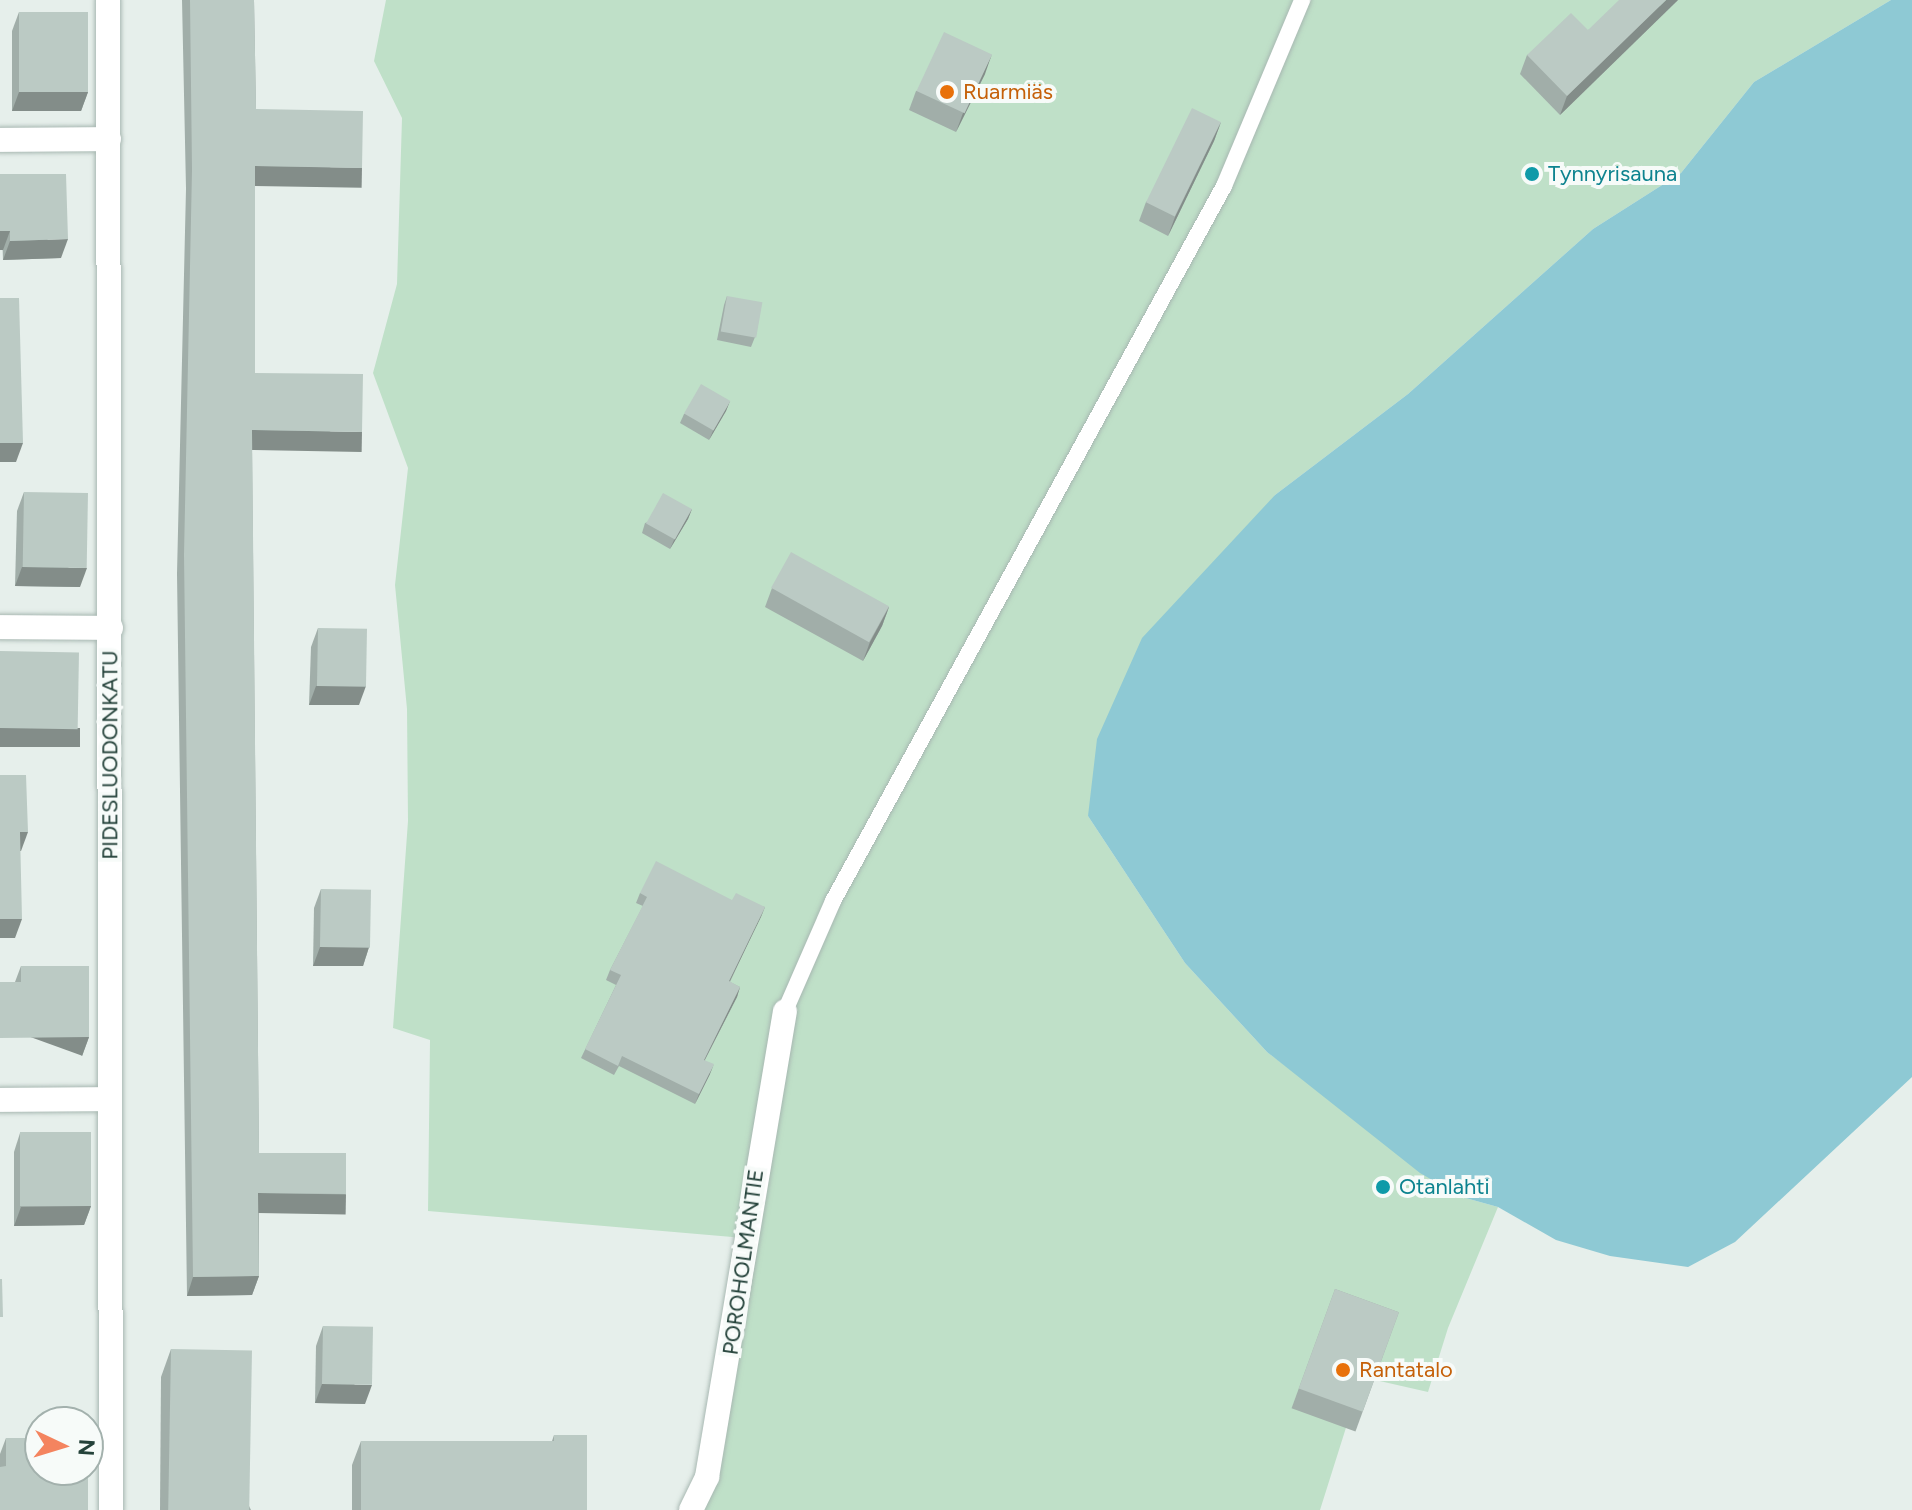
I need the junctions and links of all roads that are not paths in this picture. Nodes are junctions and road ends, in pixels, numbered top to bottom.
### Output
1 (108, 0) edge
2 (1302, 0) edge
3 (109, 139) junction
4 (0, 140) edge
5 (0, 627) edge
6 (111, 628) junction
7 (785, 1011) joint
8 (110, 1099) junction
9 (0, 1100) edge
10 (111, 1510) edge
11 (691, 1510) edge

1 - 3 street, PIDESLUODONKATU
2 - 7 lane
3 - 4 street
3 - 6 street, PIDESLUODONKATU
5 - 6 street
6 - 8 street, PIDESLUODONKATU
7 - 11 street, POROHOLMANTIE
8 - 9 street
8 - 10 street, PIDESLUODONKATU

